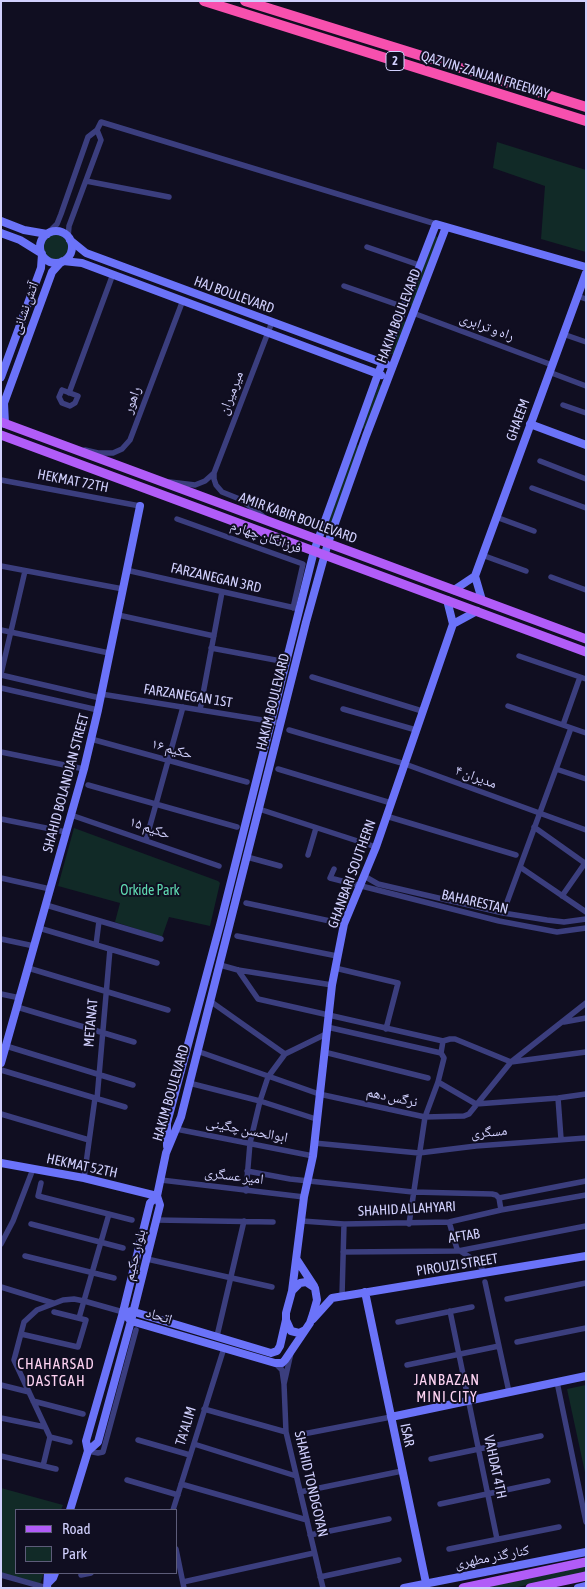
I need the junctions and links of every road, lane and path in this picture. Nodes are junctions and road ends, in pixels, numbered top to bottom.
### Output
1 (204, 1) edge
2 (245, 1) edge
3 (586, 107) edge
4 (586, 121) edge
5 (97, 130) junction
6 (86, 181) junction
7 (169, 197) dead end
8 (1, 222) edge
9 (436, 224) junction
10 (446, 227) junction
11 (1, 233) edge
12 (48, 234) junction
13 (69, 239) junction
14 (368, 247) dead end
15 (41, 254) junction
16 (62, 262) junction
17 (419, 265) junction
18 (586, 267) edge
19 (586, 272) edge
20 (113, 274) junction
21 (344, 286) dead end
22 (577, 296) junction
23 (586, 299) edge
24 (182, 300) junction
25 (403, 308) junction
26 (413, 313) junction
27 (272, 322) junction
28 (268, 332) junction
29 (564, 334) junction
30 (586, 342) edge
31 (8, 360) junction
32 (382, 362) junction
33 (18, 364) junction
34 (393, 366) junction
35 (551, 368) junction
36 (378, 374) junction
37 (1, 377) edge
38 (388, 378) junction
39 (586, 386) edge
40 (69, 393) dead end
41 (563, 405) dead end
42 (586, 413) edge
43 (3, 423) edge
44 (530, 424) junction
45 (357, 432) junction
46 (366, 436) junction
47 (1, 437) edge
48 (63, 445) junction
49 (586, 445) edge
50 (540, 461) dead end
51 (214, 473) junction
52 (586, 479) edge
53 (1, 480) edge
54 (162, 482) junction
55 (532, 488) dead end
56 (140, 506) joint
57 (586, 508) edge
58 (496, 517) junction
59 (177, 519) dead end
60 (270, 522) junction
61 (534, 531) dead end
62 (318, 540) junction
63 (328, 543) junction
64 (314, 551) junction
65 (482, 555) junction
66 (325, 556) junction
67 (1, 566) edge
68 (126, 570) junction
69 (25, 571) junction
70 (526, 571) dead end
71 (475, 576) junction
72 (551, 577) dead end
73 (122, 589) junction
74 (454, 590) junction
75 (586, 590) edge
76 (222, 592) junction
77 (448, 600) junction
78 (482, 600) junction
79 (297, 608) junction
80 (477, 611) junction
81 (118, 615) junction
82 (453, 624) junction
83 (1, 630) edge
84 (11, 632) junction
85 (214, 636) junction
86 (586, 639) edge
87 (211, 648) junction
88 (586, 652) edge
89 (109, 653) junction
90 (518, 656) dead end
91 (286, 662) junction
92 (1, 675) edge
93 (312, 677) dead end
94 (583, 678) edge
95 (1, 688) edge
96 (101, 696) junction
97 (508, 706) dead end
98 (183, 707) junction
99 (343, 709) dead end
100 (98, 710) junction
101 (200, 710) junction
102 (422, 711) junction
103 (271, 722) junction
104 (281, 723) junction
105 (563, 725) junction
106 (571, 728) junction
107 (289, 730) dead end
108 (416, 730) junction
109 (586, 733) edge
110 (91, 739) junction
111 (1, 752) edge
112 (168, 760) junction
113 (405, 764) junction
114 (84, 769) junction
115 (278, 769) dead end
116 (556, 769) junction
117 (586, 779) edge
118 (247, 782) dead end
119 (88, 785) dead end
120 (391, 803) junction
121 (156, 804) junction
122 (258, 809) junction
123 (539, 813) junction
124 (72, 816) junction
125 (386, 816) junction
126 (1, 819) edge
127 (237, 827) dead end
128 (534, 827) junction
129 (316, 828) junction
130 (586, 830) edge
131 (66, 832) junction
132 (146, 840) junction
133 (376, 847) junction
134 (308, 855) dead end
135 (516, 855) dead end
136 (247, 857) junction
137 (585, 864) edge
138 (220, 866) dead end
139 (280, 866) dead end
140 (520, 867) junction
141 (334, 870) dead end
142 (364, 876) junction
143 (1, 878) edge
144 (359, 886) junction
145 (50, 889) junction
146 (562, 896) junction
147 (246, 903) dead end
148 (46, 905) junction
149 (586, 912) edge
150 (503, 913) junction
151 (586, 919) edge
152 (99, 921) junction
153 (344, 924) junction
154 (39, 928) junction
155 (586, 928) edge
156 (237, 936) dead end
157 (1, 939) edge
158 (162, 939) dead end
159 (96, 945) junction
160 (34, 946) junction
161 (110, 949) junction
162 (337, 956) junction
163 (157, 963) dead end
164 (220, 965) junction
165 (28, 968) junction
166 (335, 968) junction
167 (238, 970) junction
168 (332, 985) junction
169 (106, 991) junction
170 (1, 994) edge
171 (20, 998) junction
172 (210, 1002) junction
173 (586, 1003) edge
174 (17, 1007) junction
175 (168, 1010) dead end
176 (328, 1016) junction
177 (586, 1018) edge
178 (562, 1023) junction
179 (386, 1029) junction
180 (326, 1030) junction
181 (102, 1032) junction
182 (443, 1041) junction
183 (134, 1042) dead end
184 (6, 1046) junction
185 (197, 1051) junction
186 (324, 1052) junction
187 (586, 1052) edge
188 (441, 1053) junction
189 (286, 1054) junction
190 (2, 1060) edge
191 (511, 1062) junction
192 (1, 1070) edge
193 (99, 1074) junction
194 (268, 1077) junction
195 (428, 1078) dead end
196 (438, 1082) junction
197 (190, 1083) junction
198 (133, 1085) dead end
199 (319, 1094) junction
200 (586, 1094) edge
201 (96, 1098) junction
202 (558, 1098) junction
203 (260, 1100) junction
204 (476, 1104) junction
205 (126, 1107) dead end
206 (1, 1114) edge
207 (425, 1116) junction
208 (316, 1119) junction
209 (176, 1129) junction
210 (586, 1138) edge
211 (561, 1139) junction
212 (89, 1140) junction
213 (250, 1143) junction
214 (314, 1143) junction
215 (419, 1152) junction
216 (166, 1153) junction
217 (313, 1156) junction
218 (1, 1163) edge
219 (33, 1169) junction
220 (248, 1171) junction
221 (84, 1178) junction
222 (161, 1180) junction
223 (308, 1180) junction
224 (586, 1181) edge
225 (41, 1183) dead end
226 (246, 1190) junction
227 (414, 1192) junction
228 (586, 1195) edge
229 (157, 1196) junction
230 (304, 1197) junction
231 (499, 1198) junction
232 (501, 1210) junction
233 (109, 1214) junction
234 (132, 1220) dead end
235 (156, 1220) junction
236 (244, 1221) junction
237 (302, 1221) junction
238 (273, 1222) dead end
239 (31, 1224) dead end
240 (344, 1224) junction
241 (409, 1224) junction
242 (450, 1225) dead end
243 (586, 1226) edge
244 (101, 1242) junction
245 (1, 1244) edge
246 (123, 1248) dead end
247 (458, 1251) junction
248 (343, 1252) junction
249 (25, 1256) dead end
250 (586, 1256) edge
251 (147, 1259) junction
252 (296, 1260) junction
253 (92, 1273) junction
254 (484, 1273) junction
255 (114, 1278) dead end
256 (231, 1278) junction
257 (485, 1282) dead end
258 (586, 1283) edge
259 (1, 1287) edge
260 (272, 1287) dead end
261 (315, 1288) junction
262 (292, 1291) junction
263 (365, 1292) junction
264 (342, 1296) junction
265 (332, 1298) junction
266 (508, 1299) dead end
267 (84, 1301) junction
268 (53, 1303) junction
269 (472, 1307) dead end
270 (134, 1311) junction
271 (450, 1311) junction
272 (54, 1312) dead end
273 (123, 1312) junction
274 (80, 1318) junction
275 (286, 1320) junction
276 (131, 1321) junction
277 (398, 1322) dead end
278 (310, 1323) junction
279 (586, 1328) edge
280 (136, 1330) dead end
281 (305, 1330) junction
282 (21, 1334) junction
283 (217, 1336) junction
284 (517, 1342) dead end
285 (499, 1346) junction
286 (224, 1348) junction
287 (291, 1352) junction
288 (459, 1354) junction
289 (275, 1363) junction
290 (407, 1365) dead end
291 (586, 1376) edge
292 (556, 1382) junction
293 (284, 1384) junction
294 (1, 1385) edge
295 (29, 1392) junction
296 (509, 1392) junction
297 (33, 1401) junction
298 (468, 1401) junction
299 (204, 1409) junction
300 (83, 1414) dead end
301 (391, 1417) junction
302 (1, 1418) edge
303 (46, 1427) junction
304 (286, 1432) junction
305 (298, 1435) dead end
306 (540, 1436) dead end
307 (50, 1437) junction
308 (138, 1440) dead end
309 (70, 1442) dead end
310 (194, 1444) junction
311 (478, 1449) junction
312 (88, 1451) junction
313 (190, 1455) junction
314 (1, 1456) edge
315 (431, 1459) dead end
316 (43, 1466) junction
317 (56, 1469) dead end
318 (402, 1471) junction
319 (296, 1476) junction
320 (127, 1480) dead end
321 (548, 1481) dead end
322 (181, 1484) junction
323 (300, 1492) junction
324 (488, 1494) junction
325 (583, 1494) edge
326 (178, 1495) junction
327 (440, 1504) dead end
328 (70, 1509) edge
329 (173, 1509) edge
330 (307, 1520) junction
331 (389, 1520) dead end
332 (586, 1522) edge
333 (559, 1526) dead end
334 (310, 1535) junction
335 (498, 1539) junction
336 (450, 1549) dead end
337 (586, 1552) edge
338 (314, 1553) junction
339 (178, 1558) edge
340 (399, 1560) dead end
341 (586, 1562) edge
342 (496, 1569) junction
343 (55, 1574) edge
344 (86, 1574) edge
345 (473, 1574) junction
346 (1, 1575) edge
347 (81, 1575) dead end
348 (586, 1576) edge
349 (320, 1577) junction
350 (488, 1582) junction
351 (426, 1583) junction
352 (48, 1585) edge
353 (183, 1585) edge
354 (586, 1586) edge
355 (323, 1588) edge
356 (404, 1588) edge
357 (463, 1588) edge
358 (530, 1588) edge
359 (578, 1588) edge

1 - 4 highway, QAZVIN-ZANJAN FREEWAY / 2
2 - 3 highway, QAZVIN-ZANJAN FREEWAY / 2
5 - 6 street
5 - 9 street
5 - 12 street
6 - 7 street
6 - 13 street
8 - 12 main road
9 - 10 main road
9 - 17 main road, HAKIM BOULEVARD
10 - 18 main road
10 - 26 main road, HAKIM BOULEVARD
11 - 15 main road
12 - 13 main road
12 - 15 main road
13 - 16 main road
13 - 27 main road, HAJ BOULEVARD
14 - 17 street
15 - 16 main road
15 - 31 main road, آتش نشانی
16 - 20 main road, HAJ BOULEVARD
16 - 33 main road, آتش نشانی
17 - 25 main road, HAKIM BOULEVARD
19 - 22 main road, GHAEEM
20 - 24 main road, HAJ BOULEVARD
20 - 40 street
21 - 25 street
22 - 23 street
22 - 29 main road, GHAEEM
24 - 28 main road, HAJ BOULEVARD
24 - 48 street, راهور
25 - 26 main road
25 - 32 main road, HAKIM BOULEVARD
26 - 34 main road, HAKIM BOULEVARD
26 - 35 street, راه و ترابری
27 - 28 street, میرمیران
27 - 32 main road, HAJ BOULEVARD
28 - 36 main road, HAJ BOULEVARD
28 - 51 street, میرمیران
29 - 30 street
29 - 35 main road, GHAEEM
31 - 33 main road
31 - 37 main road, آتش نشانی
32 - 34 main road, HAJ BOULEVARD
32 - 36 main road, HAKIM BOULEVARD
33 - 43 main road, آتش نشانی
34 - 38 main road, HAKIM BOULEVARD
35 - 39 street, راه و ترابری
35 - 44 main road, GHAEEM
36 - 38 main road, HAJ BOULEVARD
36 - 45 main road, HAKIM BOULEVARD
38 - 46 main road, HAKIM BOULEVARD
41 - 42 street
43 - 48 main road, AMIR KABIR BOULEVARD
44 - 49 main road
44 - 58 main road, GHAEEM
45 - 46 main road
45 - 62 main road, HAKIM BOULEVARD
46 - 63 main road, HAKIM BOULEVARD
47 - 64 main road, AMIR KABIR BOULEVARD
48 - 54 main road, AMIR KABIR BOULEVARD
50 - 52 street
51 - 54 street
51 - 60 street
53 - 56 street, HEKMAT 72TH
54 - 60 main road, AMIR KABIR BOULEVARD
55 - 57 street
56 - 68 main road, SHAHID BOLANDIAN STREET
58 - 61 street
58 - 65 main road, GHAEEM
59 - 79 street, فرزانگان چهارم
60 - 62 main road, AMIR KABIR BOULEVARD
62 - 63 main road, AMIR KABIR BOULEVARD
62 - 64 main road, HAKIM BOULEVARD
63 - 66 main road, HAKIM BOULEVARD
63 - 74 main road, AMIR KABIR BOULEVARD
64 - 66 main road, AMIR KABIR BOULEVARD
64 - 79 main road, HAKIM BOULEVARD
65 - 70 street
65 - 71 main road, GHAEEM
66 - 77 main road, AMIR KABIR BOULEVARD
66 - 104 main road, HAKIM BOULEVARD
67 - 69 street
68 - 73 main road, SHAHID BOLANDIAN STREET
68 - 76 street, FARZANEGAN 3RD
69 - 73 street
69 - 84 street
71 - 74 main road
71 - 78 main road
72 - 75 street
73 - 81 main road, SHAHID BOLANDIAN STREET
74 - 78 main road, AMIR KABIR BOULEVARD
76 - 79 street, FARZANEGAN 3RD
76 - 85 street
77 - 80 main road, AMIR KABIR BOULEVARD
77 - 82 main road
78 - 86 main road, AMIR KABIR BOULEVARD
79 - 91 main road, HAKIM BOULEVARD
80 - 82 main road
80 - 88 main road, AMIR KABIR BOULEVARD
81 - 85 street
81 - 89 main road, SHAHID BOLANDIAN STREET
82 - 102 main road, GHANBARI SOUTHERN
83 - 84 street
84 - 89 street
84 - 92 street
85 - 87 street
87 - 91 street
87 - 101 street
89 - 96 main road, SHAHID BOLANDIAN STREET
90 - 94 street
91 - 103 main road, HAKIM BOULEVARD
92 - 96 street, FARZANEGAN 1ST
93 - 102 street
94 - 105 street
95 - 100 street
96 - 98 street, FARZANEGAN 1ST
96 - 100 main road, SHAHID BOLANDIAN STREET
97 - 105 street
98 - 101 street, FARZANEGAN 1ST
98 - 112 street
99 - 108 street
100 - 110 main road, SHAHID BOLANDIAN STREET
101 - 103 street, FARZANEGAN 1ST
102 - 108 main road, GHANBARI SOUTHERN
103 - 104 street, FARZANEGAN 1ST
103 - 216 main road, HAKIM BOULEVARD
104 - 122 main road, HAKIM BOULEVARD
105 - 106 street
106 - 109 street
106 - 116 street
107 - 113 street, مدیران ۴
108 - 113 main road, GHANBARI SOUTHERN
110 - 112 street, حکیم ۱۶
110 - 114 main road, SHAHID BOLANDIAN STREET
111 - 114 street
112 - 118 street, حکیم ۱۶
112 - 121 street
113 - 120 main road, GHANBARI SOUTHERN
113 - 123 street, مدیران ۴
114 - 124 main road, SHAHID BOLANDIAN STREET
115 - 120 street
116 - 117 street
116 - 123 street
119 - 121 street
120 - 125 main road, GHANBARI SOUTHERN
121 - 127 street
121 - 132 street
122 - 129 street
122 - 136 main road, HAKIM BOULEVARD
123 - 128 street
123 - 130 street, مدیران ۴
124 - 131 main road, SHAHID BOLANDIAN STREET
124 - 132 street, حکیم ۱۵
125 - 133 main road, GHANBARI SOUTHERN
125 - 135 street
126 - 131 street
128 - 137 street
128 - 140 street
129 - 133 street
129 - 134 street
131 - 145 main road, SHAHID BOLANDIAN STREET
132 - 138 street, حکیم ۱۵
133 - 142 main road, GHANBARI SOUTHERN
136 - 139 street
136 - 164 main road, HAKIM BOULEVARD
137 - 146 street
140 - 146 street
140 - 150 street
141 - 144 street, BAHARESTAN
142 - 144 main road, GHANBARI SOUTHERN
142 - 150 street, BAHARESTAN
143 - 145 street
144 - 153 main road, GHANBARI SOUTHERN
144 - 155 street, BAHARESTAN
145 - 148 main road, SHAHID BOLANDIAN STREET
146 - 149 street
147 - 153 street
148 - 152 street
148 - 154 main road, SHAHID BOLANDIAN STREET
150 - 151 street, BAHARESTAN
152 - 158 street
152 - 159 street
153 - 162 main road, GHANBARI SOUTHERN
154 - 159 street
154 - 160 main road, SHAHID BOLANDIAN STREET
156 - 162 street
157 - 160 street
159 - 161 street
160 - 165 main road, SHAHID BOLANDIAN STREET
161 - 163 street
161 - 169 street, METANAT
162 - 166 main road, GHANBARI SOUTHERN
164 - 167 street
164 - 172 main road, HAKIM BOULEVARD
165 - 169 street
165 - 171 main road, SHAHID BOLANDIAN STREET
166 - 168 main road, GHANBARI SOUTHERN
166 - 179 street
167 - 168 street
167 - 176 street
168 - 176 main road, GHANBARI SOUTHERN
169 - 175 street
169 - 181 street, METANAT
170 - 171 street
171 - 174 main road, SHAHID BOLANDIAN STREET
172 - 185 main road, HAKIM BOULEVARD
172 - 189 street
173 - 178 street
174 - 181 street
174 - 184 main road, SHAHID BOLANDIAN STREET
176 - 179 street
176 - 180 main road, GHANBARI SOUTHERN
177 - 178 street
178 - 191 street
179 - 182 street
180 - 186 main road, GHANBARI SOUTHERN
180 - 188 street
180 - 189 street
181 - 183 street
181 - 193 street, METANAT
182 - 188 street
182 - 191 street
184 - 190 main road, SHAHID BOLANDIAN STREET
184 - 193 street
185 - 194 street, نرگس دهم
185 - 197 main road, HAKIM BOULEVARD
186 - 195 street
186 - 199 main road, GHANBARI SOUTHERN
187 - 191 street
188 - 196 street
189 - 194 street
191 - 204 street
192 - 201 street
193 - 198 street
193 - 201 street, METANAT
194 - 199 street, نرگس دهم
194 - 203 street
196 - 204 street
196 - 207 street
197 - 203 street
197 - 209 main road, HAKIM BOULEVARD
199 - 207 street, نرگس دهم
199 - 208 main road, GHANBARI SOUTHERN
200 - 202 street
201 - 205 street
201 - 212 street, METANAT
202 - 204 street
202 - 211 street
203 - 208 street
203 - 213 street
204 - 207 street
206 - 212 street
207 - 215 street, نرگس دهم
208 - 214 main road, GHANBARI SOUTHERN
209 - 213 street, ابوالحسن چگینی
209 - 216 main road, HAKIM BOULEVARD
210 - 211 street, مسگری
211 - 215 street, مسگری
212 - 221 street, METANAT
213 - 217 street, ابوالحسن چگینی
213 - 220 street
214 - 215 street, مسگری
214 - 217 main road, GHANBARI SOUTHERN
215 - 227 street, نرگس دهم
216 - 222 main road, بلوار حکیم
217 - 223 main road, GHANBARI SOUTHERN
218 - 219 main road, HEKMAT 52TH
219 - 221 main road, HEKMAT 52TH
219 - 245 street
220 - 223 street
220 - 226 street
221 - 229 main road, HEKMAT 52TH
222 - 226 street, امیر عسگری
222 - 229 main road, بلوار حکیم
223 - 227 street
223 - 230 main road, GHANBARI SOUTHERN
224 - 231 street
225 - 233 street
226 - 230 street, امیر عسگری
227 - 231 street
227 - 241 street, نرگس دهم
228 - 232 street, SHAHID ALLAHYARI
229 - 235 main road, بلوار حکیم
229 - 273 main road, بلوار حکیم
230 - 237 main road, GHANBARI SOUTHERN
231 - 232 street
232 - 241 street, SHAHID ALLAHYARI
233 - 234 street
233 - 244 street
235 - 236 street
235 - 251 main road, بلوار حکیم
236 - 238 street
236 - 256 street
237 - 240 street, SHAHID ALLAHYARI
237 - 252 main road, GHANBARI SOUTHERN
239 - 244 street
240 - 241 street, SHAHID ALLAHYARI
240 - 248 street
242 - 247 street
243 - 247 street, AFTAB
244 - 246 street
244 - 253 street
247 - 248 street, AFTAB
247 - 254 street
248 - 264 street
249 - 253 street
250 - 254 main road, PIROUZI STREET
251 - 256 street
251 - 270 main road, بلوار حکیم
252 - 261 main road
252 - 262 main road, GHANBARI SOUTHERN
253 - 255 street
253 - 267 street
254 - 263 main road, PIROUZI STREET
256 - 260 street
256 - 283 street
257 - 285 street
258 - 266 street
259 - 268 street
261 - 262 main road
261 - 265 main road
261 - 278 main road
262 - 275 main road, GHANBARI SOUTHERN
263 - 264 main road, PIROUZI STREET
263 - 301 main road, ISAR
264 - 265 main road, PIROUZI STREET
265 - 278 main road
267 - 268 street
267 - 273 street
267 - 274 street
268 - 282 street
269 - 271 street
270 - 273 main road, اتحاد
270 - 276 main road, بلوار حکیم
270 - 283 main road, اتحاد
271 - 277 street
271 - 288 street, VAHDAT 4TH
272 - 274 street
273 - 276 main road, اتحاد
273 - 312 main road
274 - 282 street
275 - 281 main road
275 - 283 main road, اتحاد
276 - 286 main road, اتحاد
276 - 312 main road
278 - 281 main road
279 - 284 street
280 - 312 street
281 - 287 main road
282 - 295 street
285 - 288 street
285 - 296 street
286 - 289 main road, اتحاد
286 - 299 street, TA'ALIM
287 - 289 main road
287 - 293 street, SHAHID TONDGOYAN
288 - 290 street
288 - 298 street, VAHDAT 4TH
289 - 293 street, SHAHID TONDGOYAN
291 - 292 main road
292 - 296 main road
292 - 325 street
293 - 304 street, SHAHID TONDGOYAN
294 - 295 street
295 - 297 street
296 - 298 main road
297 - 300 street
297 - 303 street
298 - 301 main road
298 - 311 street, VAHDAT 4TH
299 - 304 street
299 - 310 street, TA'ALIM
301 - 305 street
301 - 318 main road, ISAR
302 - 303 street
303 - 307 street
304 - 319 street, SHAHID TONDGOYAN
306 - 311 street
307 - 309 street
307 - 316 street
308 - 313 street
310 - 313 street, TA'ALIM
310 - 319 street
311 - 315 street
311 - 324 street, VAHDAT 4TH
312 - 328 main road
313 - 322 street, TA'ALIM
314 - 316 street
316 - 317 street
318 - 323 street
318 - 351 main road, ISAR
319 - 323 street, SHAHID TONDGOYAN
320 - 326 street
321 - 324 street
322 - 326 street, TA'ALIM
322 - 330 street
323 - 330 street, SHAHID TONDGOYAN
324 - 327 street
324 - 335 street, VAHDAT 4TH
325 - 332 street
326 - 329 street, TA'ALIM
330 - 334 street, SHAHID TONDGOYAN
331 - 334 street
333 - 335 street
334 - 338 street, SHAHID TONDGOYAN
335 - 336 street
337 - 342 main road, کنار گذر مطهری
338 - 349 street, SHAHID TONDGOYAN
338 - 353 street
339 - 353 street
340 - 349 street
341 - 350 main road
342 - 345 main road, کنار گذر مطهری
342 - 350 main road
343 - 352 main road
344 - 347 street
345 - 350 main road
345 - 351 main road, کنار گذر مطهری
346 - 352 street
348 - 358 main road
349 - 355 street, SHAHID TONDGOYAN
350 - 357 main road
351 - 356 main road, کنار گذر مطهری
354 - 359 main road

